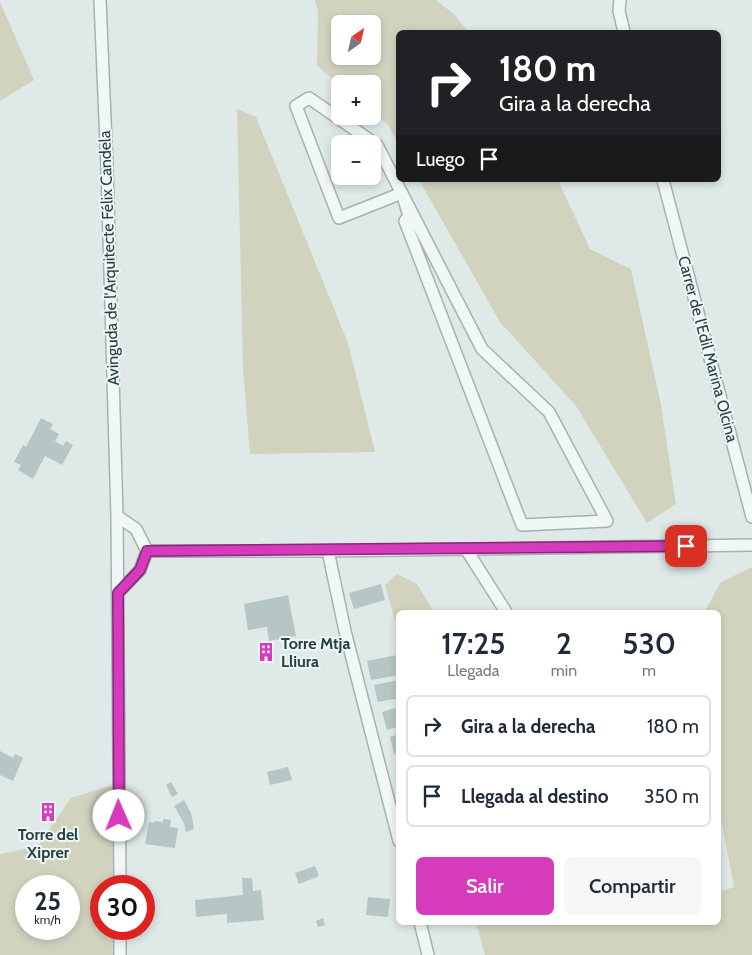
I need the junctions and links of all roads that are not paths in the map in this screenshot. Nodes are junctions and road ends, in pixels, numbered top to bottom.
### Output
1 (100, 0) edge
2 (620, 0) edge
3 (624, 30) edge
4 (396, 182) edge
5 (396, 182) edge
6 (664, 182) edge
7 (402, 193) joint
8 (402, 194) edge
9 (402, 194) edge
10 (116, 516) junction
11 (752, 517) edge
12 (752, 545) edge
13 (466, 548) junction
14 (147, 551) junction
15 (328, 551) junction
16 (118, 593) junction
17 (505, 610) edge
18 (396, 829) edge
19 (120, 875) edge
20 (421, 925) edge
21 (120, 940) edge
22 (120, 955) edge
23 (428, 955) edge

1 - 10 street, Avinguda de l'Arquitecte Félix Candela
2 - 3 street
4 - 7 street
5 - 7 street
6 - 11 street, Carrer de l'Edil Marina Olcina
8 - 9 street
10 - 14 street
10 - 16 street, Avinguda de l'Arquitecte Félix Candela
12 - 13 street
13 - 15 street
13 - 17 street
14 - 15 street
14 - 16 street
15 - 18 street
16 - 19 street, Avinguda de l'Arquitecte Félix Candela
20 - 23 street
21 - 22 street

